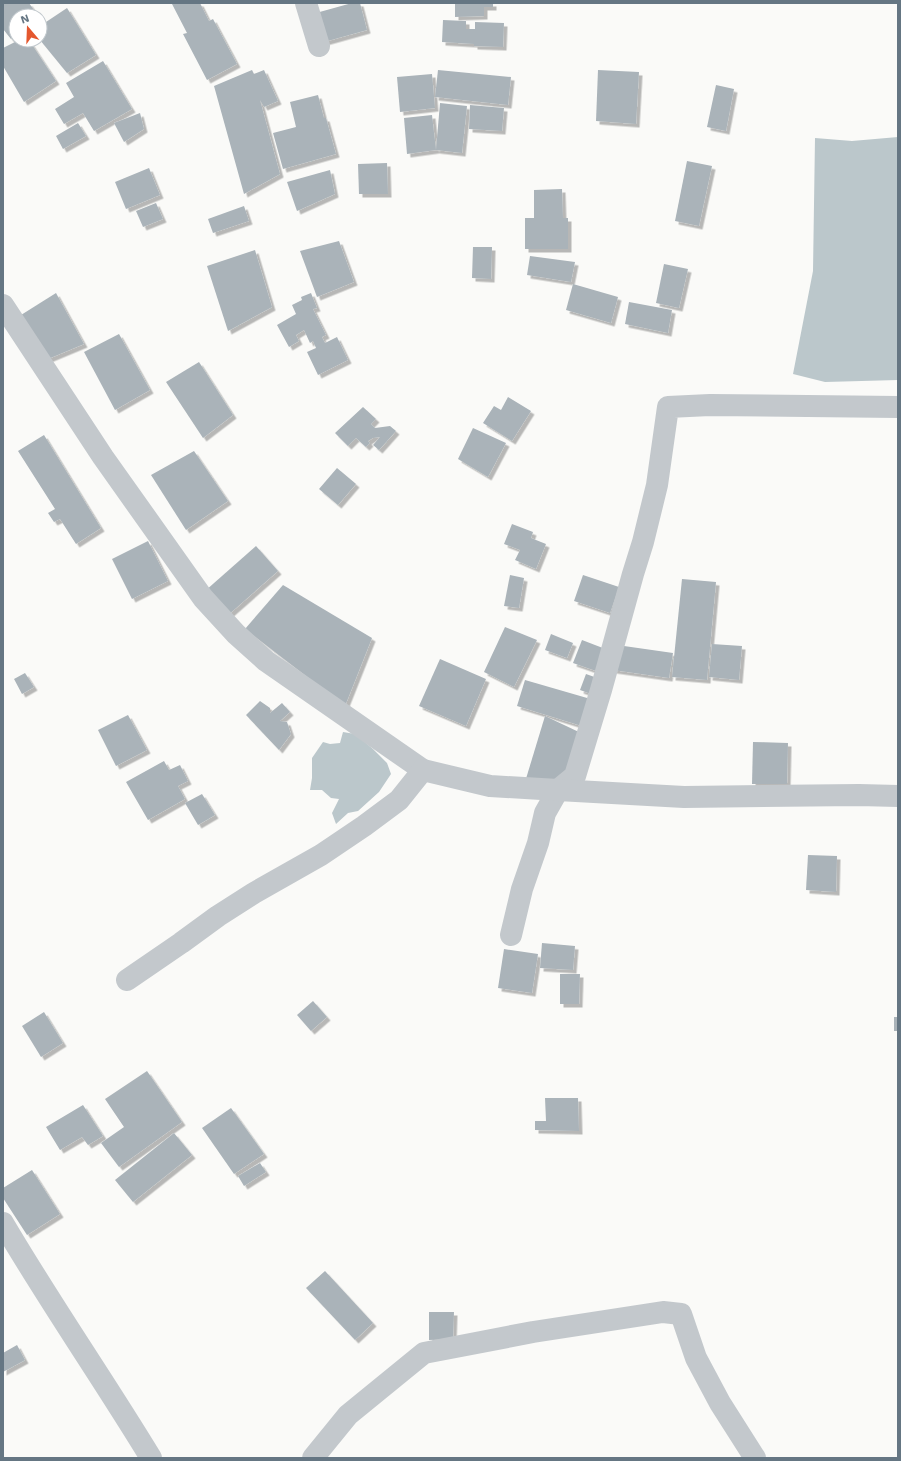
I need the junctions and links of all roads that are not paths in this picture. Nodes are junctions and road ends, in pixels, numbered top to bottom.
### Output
1 (306, 3) edge
2 (319, 46) dead end
3 (3, 305) edge
4 (898, 407) edge
5 (423, 770) junction
6 (558, 790) junction
7 (898, 796) edge
8 (511, 935) dead end
9 (127, 980) dead end
10 (3, 1223) edge
11 (151, 1458) edge
12 (313, 1458) edge
13 (755, 1458) edge

1 - 2 street
3 - 5 street
4 - 6 street
5 - 6 street
5 - 9 street
6 - 7 street
6 - 8 street
10 - 11 street
12 - 13 street

